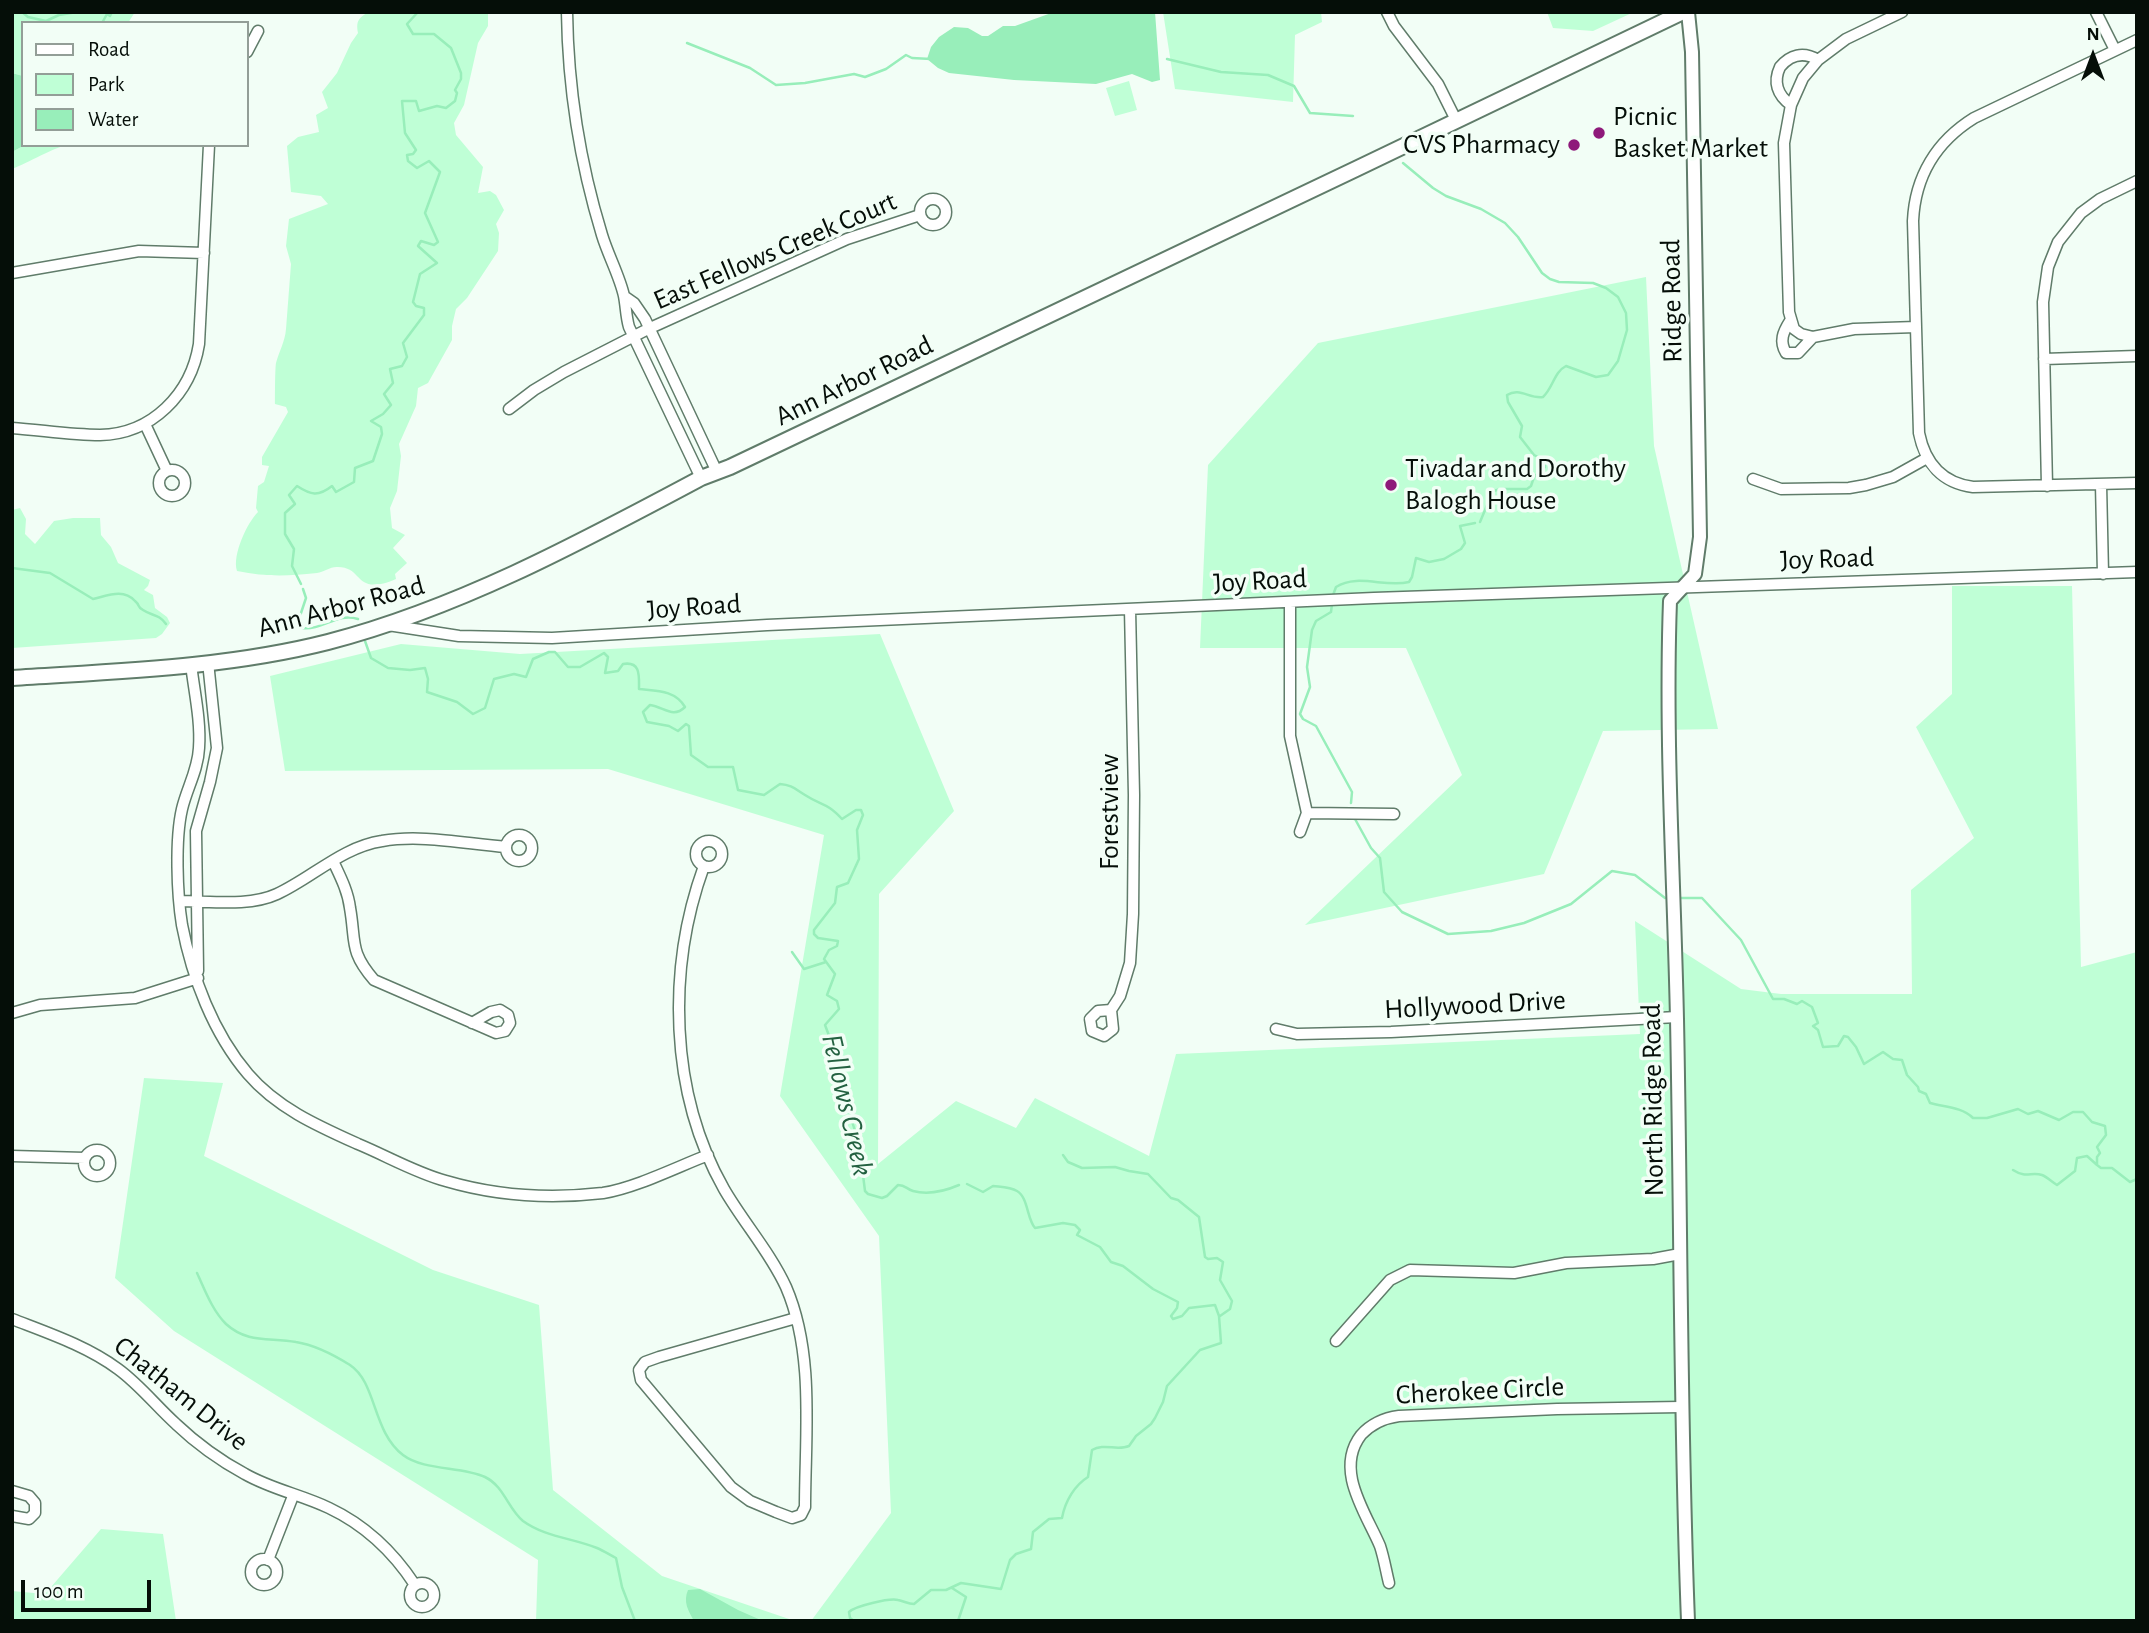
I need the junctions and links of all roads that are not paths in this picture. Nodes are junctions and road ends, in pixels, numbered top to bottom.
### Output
1 (567, 12) edge
2 (1387, 12) edge
3 (1685, 12) edge
4 (1902, 12) edge
5 (2096, 12) edge
6 (258, 31) dead end
7 (2137, 40) edge
8 (248, 50) edge
9 (2115, 50) junction
10 (1818, 60) junction
11 (1791, 104) junction
12 (1457, 122) junction
13 (209, 147) edge
14 (2137, 181) edge
15 (920, 215) dead end
16 (204, 253) junction
17 (12, 273) edge
18 (624, 296) junction
19 (1790, 321) junction
20 (1916, 327) junction
21 (648, 329) junction
22 (633, 336) junction
23 (1813, 337) junction
24 (2137, 356) edge
25 (2044, 359) junction
26 (509, 409) dead end
27 (145, 424) junction
28 (12, 428) edge
29 (1927, 457) junction
30 (167, 471) dead end
31 (717, 472) junction
32 (701, 478) junction
33 (1753, 479) dead end
34 (2137, 483) edge
35 (2101, 484) junction
36 (2047, 486) junction
37 (2137, 572) edge
38 (2103, 574) junction
39 (1686, 586) junction
40 (1290, 603) junction
41 (1130, 609) junction
42 (387, 625) junction
43 (208, 662) junction
44 (191, 664) junction
45 (12, 678) edge
46 (1307, 813) junction
47 (1394, 814) dead end
48 (1300, 832) dead end
49 (506, 847) dead end
50 (333, 861) junction
51 (704, 866) dead end
52 (180, 901) junction
53 (198, 901) junction
54 (198, 978) junction
55 (1111, 1010) dead end
56 (12, 1013) edge
57 (1677, 1017) junction
58 (472, 1023) dead end
59 (1276, 1029) dead end
60 (708, 1155) junction
61 (12, 1156) edge
62 (85, 1158) dead end
63 (1680, 1254) junction
64 (796, 1318) junction
65 (12, 1319) edge
66 (1336, 1340) dead end
67 (1681, 1407) junction
68 (12, 1491) edge
69 (293, 1496) junction
70 (12, 1516) edge
71 (268, 1560) dead end
72 (1389, 1583) dead end
73 (415, 1585) dead end
74 (1688, 1621) edge

1 - 18 street
2 - 12 street
3 - 12 main road, Ann Arbor Road
3 - 39 street, Ridge Road
4 - 10 street
5 - 9 street
6 - 8 street
7 - 9 street
9 - 20 street
10 - 11 street
10 - 11 street
11 - 19 street
12 - 31 main road, Ann Arbor Road
13 - 16 street
14 - 25 street
15 - 21 street, East Fellows Creek Court
16 - 17 street
16 - 27 street
18 - 21 street
18 - 22 street
19 - 23 street
19 - 23 street
20 - 23 street
20 - 29 street
21 - 22 street, East Fellows Creek Court
21 - 31 street
22 - 26 street, East Fellows Creek Court
22 - 32 street
24 - 25 street
25 - 36 street
27 - 28 street
27 - 30 street
29 - 33 street
29 - 36 street
31 - 32 main road, Ann Arbor Road
32 - 42 main road, Ann Arbor Road
34 - 35 street
35 - 36 street
35 - 38 street
37 - 38 street, Joy Road
38 - 39 street, Joy Road
39 - 40 street, Joy Road
39 - 57 street, North Ridge Road
40 - 41 street, Joy Road
40 - 46 street
41 - 42 street, Joy Road
41 - 55 street, Forestview
42 - 43 main road, Ann Arbor Road
43 - 44 main road, Ann Arbor Road
43 - 53 street
44 - 45 main road, Ann Arbor Road
44 - 52 street
46 - 47 street
46 - 48 street
49 - 50 street
50 - 53 street
50 - 58 street
51 - 60 street
52 - 53 street
52 - 54 street
53 - 54 street
54 - 56 street
54 - 60 street
57 - 59 street, Hollywood Drive
57 - 63 street, North Ridge Road
60 - 64 street
61 - 62 street
63 - 66 street
63 - 67 street, North Ridge Road
64 - 64 street
65 - 69 street, Chatham Drive
67 - 72 street, Cherokee Circle
67 - 74 street, North Ridge Road
68 - 70 street
69 - 71 street
69 - 73 street, Chatham Drive

